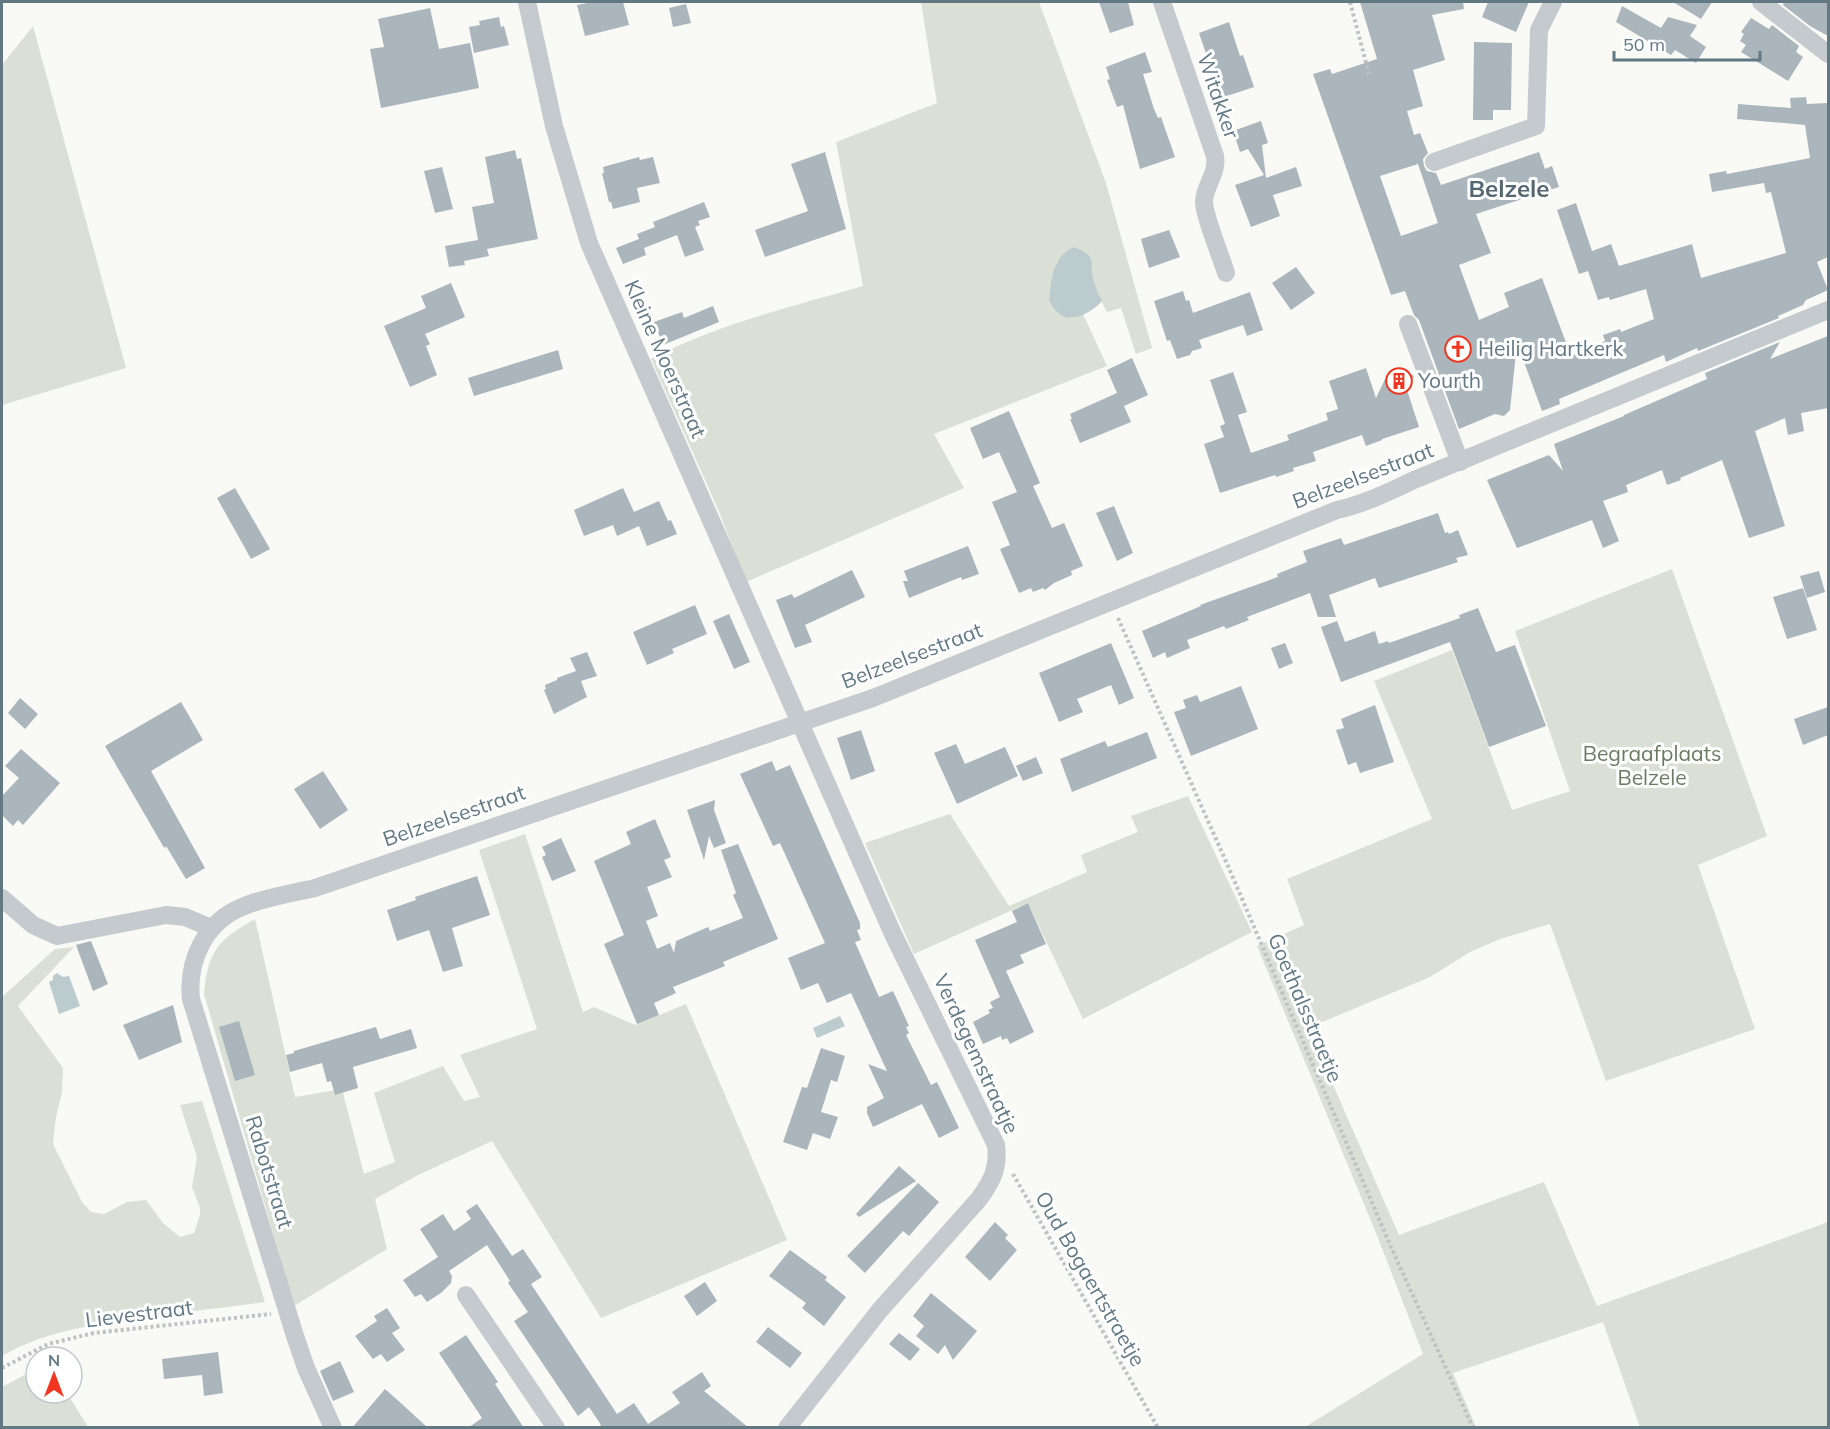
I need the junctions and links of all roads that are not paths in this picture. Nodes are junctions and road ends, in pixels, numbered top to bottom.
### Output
1 (527, 2) edge
2 (1162, 2) edge
3 (1553, 2) edge
4 (1761, 2) edge
5 (1828, 54) edge
6 (1434, 162) dead end
7 (1226, 273) dead end
8 (1828, 310) edge
9 (1408, 324) dead end
10 (1460, 462) junction
11 (800, 722) junction
12 (2, 898) edge
13 (211, 928) junction
14 (466, 1295) dead end
15 (333, 1428) edge
16 (556, 1428) edge
17 (787, 1428) edge

1 - 11 street, Kleine Moerstraat
2 - 7 street, Witakker
3 - 6 street
4 - 5 street
8 - 10 street, Belzeelsestraat
9 - 10 street
10 - 11 street, Belzeelsestraat
11 - 13 street, Belzeelsestraat
11 - 17 street, Verdegemstraatje
12 - 13 street
13 - 15 street, Rabotstraat
14 - 16 street

